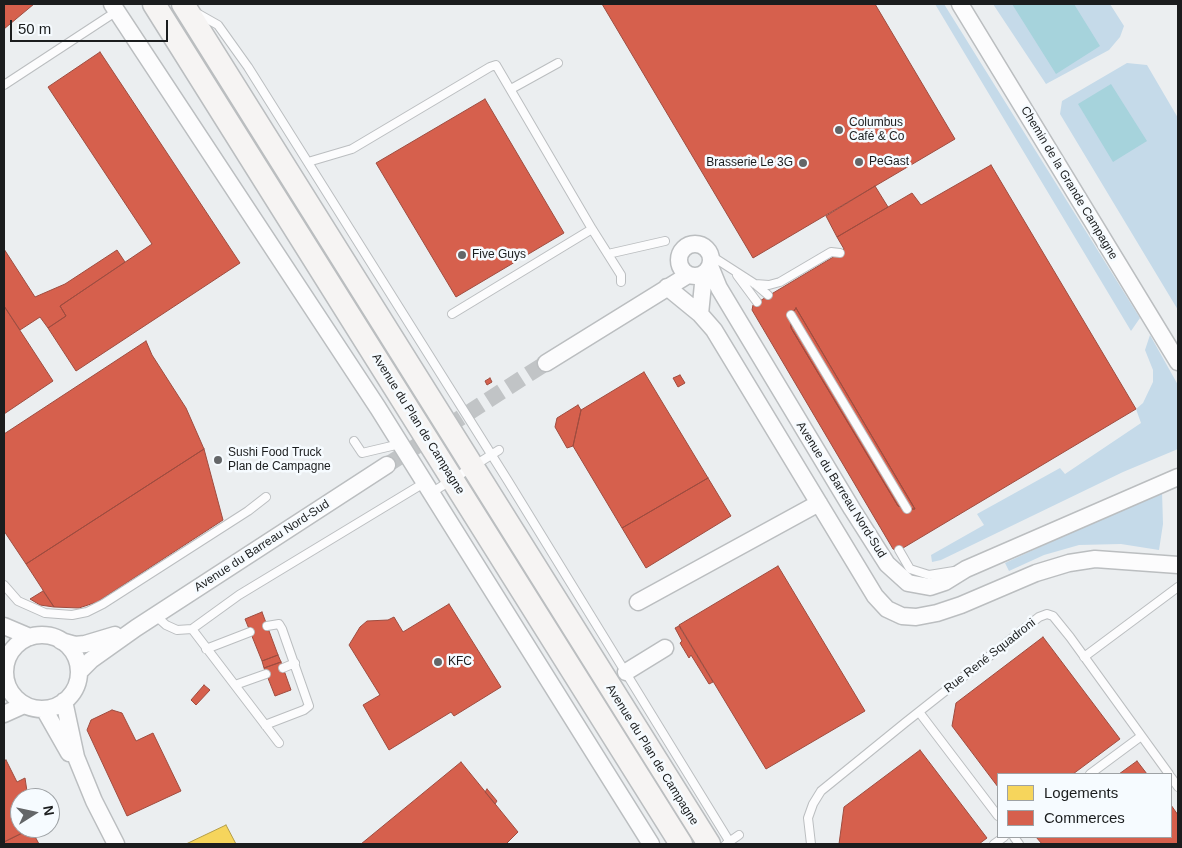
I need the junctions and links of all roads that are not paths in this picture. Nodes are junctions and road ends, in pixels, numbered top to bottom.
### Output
1 (154, 4) edge
2 (960, 4) edge
3 (971, 4) edge
4 (184, 5) edge
5 (114, 7) edge
6 (558, 63) dead end
7 (4, 85) edge
8 (511, 89) junction
9 (308, 162) junction
10 (592, 229) junction
11 (665, 241) dead end
12 (840, 252) dead end
13 (608, 254) junction
14 (698, 267) junction
15 (735, 272) junction
16 (621, 282) dead end
17 (755, 284) junction
18 (667, 287) junction
19 (768, 295) dead end
20 (757, 302) dead end
21 (452, 314) dead end
22 (700, 314) junction
23 (791, 315) dead end
24 (1178, 342) edge
25 (1178, 362) edge
26 (546, 363) tunnel mouth
27 (354, 441) dead end
28 (400, 444) junction
29 (499, 450) dead end
30 (492, 455) junction
31 (387, 465) tunnel mouth
32 (472, 468) junction
33 (1178, 477) edge
34 (452, 479) junction
35 (427, 488) junction
36 (266, 497) dead end
37 (819, 503) junction
38 (907, 510) dead end
39 (899, 550) dead end
40 (1178, 565) edge
41 (966, 569) junction
42 (4, 586) edge
43 (1178, 587) edge
44 (638, 602) dead end
45 (156, 615) junction
46 (4, 626) edge
47 (267, 626) dead end
48 (136, 628) junction
49 (192, 629) junction
50 (250, 632) dead end
51 (30, 637) junction
52 (61, 640) junction
53 (665, 648) dead end
54 (206, 649) junction
55 (6, 654) edge
56 (1084, 657) junction
57 (295, 663) junction
58 (283, 668) dead end
59 (79, 672) junction
60 (626, 672) junction
61 (266, 674) dead end
62 (5, 681) edge
63 (235, 686) junction
64 (64, 701) junction
65 (24, 705) junction
66 (44, 709) junction
67 (919, 712) junction
68 (4, 714) edge
69 (265, 725) junction
70 (1140, 737) junction
71 (279, 743) dead end
72 (1091, 773) edge
73 (1168, 773) edge
74 (86, 783) junction
75 (997, 815) edge
76 (739, 835) dead end
77 (116, 844) edge
78 (651, 844) edge
79 (680, 844) edge
80 (724, 844) edge
81 (810, 844) edge

1 - 34 main road, Avenue du Plan de Campagne
2 - 25 street, Chemin de la Grande Campagne
3 - 24 street, Chemin de la Grande Campagne
4 - 9 lane
4 - 32 main road, Avenue du Plan de Campagne
5 - 7 lane
5 - 28 street
6 - 8 lane
8 - 9 lane
8 - 10 lane
9 - 30 lane
10 - 13 lane
10 - 21 lane
11 - 13 lane
12 - 17 lane
13 - 16 lane
14 - 15 lane
14 - 18 street
14 - 22 street
14 - 41 street, Avenue du Barreau Nord-Sud
15 - 17 lane
15 - 20 lane
17 - 19 lane
18 - 22 street, Avenue du Barreau Nord-Sud
18 - 26 street
22 - 37 street, Avenue du Barreau Nord-Sud
23 - 38 lane
27 - 28 lane
28 - 35 street
29 - 30 lane
30 - 32 lane
30 - 60 lane
31 - 45 street, Avenue du Barreau Nord-Sud
32 - 34 lane
32 - 80 main road, Avenue du Plan de Campagne
33 - 41 street, Avenue du Barreau Nord-Sud
34 - 35 lane
34 - 79 main road, Avenue du Plan de Campagne
35 - 49 lane
35 - 78 street
36 - 42 lane
37 - 40 street, Avenue du Barreau Nord-Sud
37 - 44 street
39 - 41 lane
43 - 56 lane
45 - 48 street, Avenue du Barreau Nord-Sud
45 - 49 lane
46 - 51 street
47 - 57 lane
48 - 52 street, Avenue du Barreau Nord-Sud
48 - 59 street, Avenue du Barreau Nord-Sud
49 - 54 lane
50 - 54 lane
51 - 52 street
51 - 55 street
52 - 59 street
53 - 60 street
54 - 63 lane
55 - 62 street
56 - 67 lane, Rue René Squadroni
56 - 70 lane, Rue René Squadroni
57 - 58 lane
57 - 69 lane
59 - 64 street
60 - 80 lane
61 - 63 lane
62 - 65 street
63 - 69 lane
64 - 66 street
64 - 74 street
65 - 66 street
65 - 68 street
66 - 74 street
67 - 75 lane
67 - 81 lane, Rue René Squadroni
69 - 71 lane
70 - 72 lane
70 - 73 lane, Rue René Squadroni
74 - 77 street
76 - 80 lane

